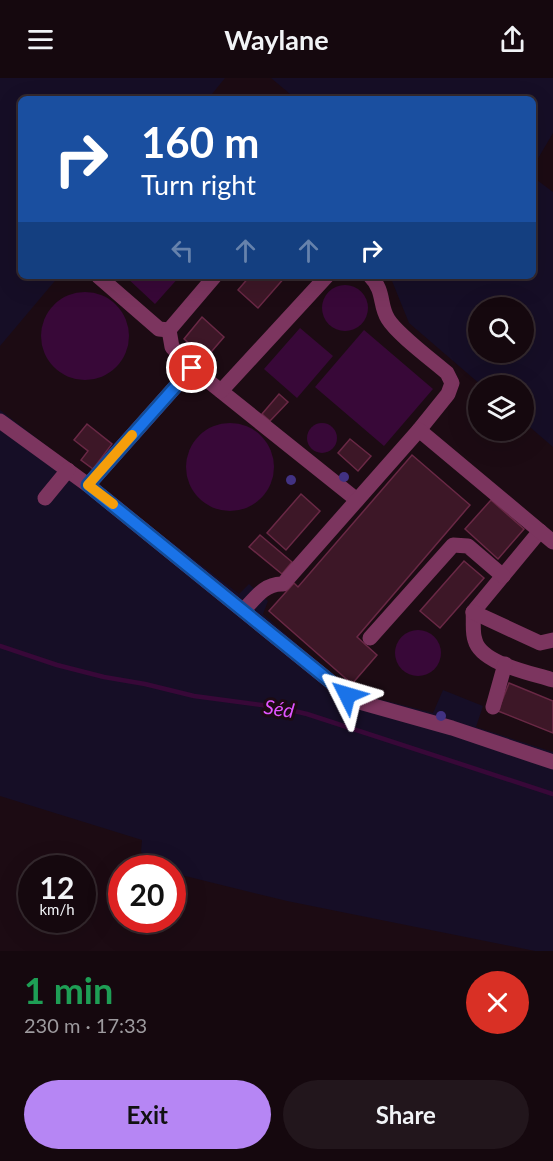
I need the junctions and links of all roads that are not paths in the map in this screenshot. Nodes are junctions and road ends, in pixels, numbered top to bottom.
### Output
1 (102, 279) edge
2 (212, 279) edge
3 (324, 279) edge
4 (373, 279) edge
5 (169, 330) junction
6 (192, 368) junction
7 (221, 391) junction
8 (0, 421) edge
9 (419, 430) junction
10 (68, 470) junction
11 (88, 485) junction
12 (45, 498) dead end
13 (357, 500) junction
14 (548, 533) edge
15 (503, 576) junction
16 (244, 610) junction
17 (473, 612) junction
18 (370, 638) dead end
19 (553, 640) edge
20 (505, 664) junction
21 (553, 680) edge
22 (493, 707) dead end
23 (553, 762) edge

1 - 5 lane
2 - 5 lane
3 - 7 lane
4 - 9 lane
5 - 6 lane
6 - 7 lane
6 - 11 lane
7 - 13 lane
8 - 10 lane
9 - 13 lane
9 - 14 lane
10 - 11 lane
10 - 12 lane
11 - 16 lane
13 - 16 lane
14 - 15 lane
15 - 17 lane
15 - 18 lane
16 - 23 lane
17 - 19 lane
17 - 20 lane
20 - 21 lane
20 - 22 lane

